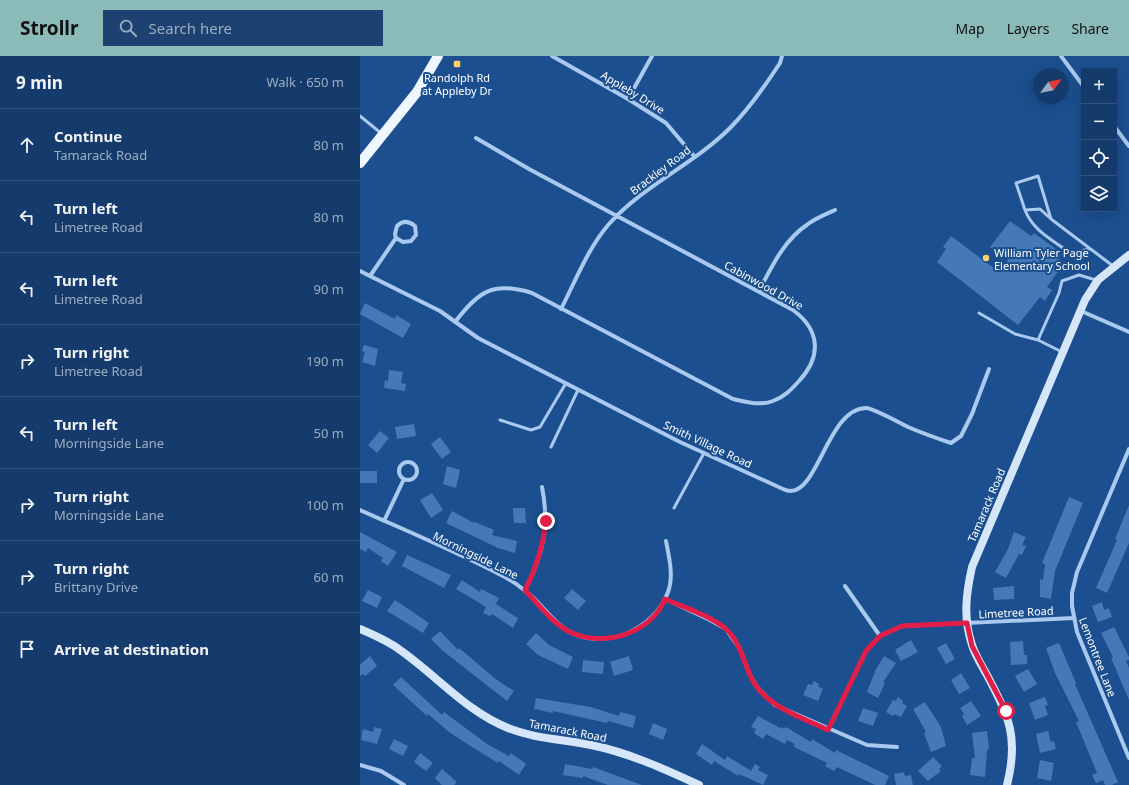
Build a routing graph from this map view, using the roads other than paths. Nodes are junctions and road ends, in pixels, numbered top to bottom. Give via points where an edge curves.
1 (438, 56) edge
2 (552, 56) edge
3 (652, 56) edge
4 (782, 56) edge
5 (1061, 56) edge
6 (1081, 83) edge
7 (628, 99) junction
8 (360, 116) edge
9 (1117, 130) edge
10 (383, 135) junction
11 (476, 138) dead end
12 (1129, 146) edge
13 (694, 156) junction
14 (360, 163) edge
15 (835, 210) dead end
16 (1025, 210) junction
17 (617, 216) junction
18 (1051, 219) junction
19 (396, 238) junction
20 (1090, 249) junction
21 (1129, 255) edge
22 (1113, 266) junction
23 (360, 271) edge
24 (370, 276) junction
25 (1098, 280) junction
26 (759, 291) junction
27 (561, 308) junction
28 (1081, 311) junction
29 (979, 313) dead end
30 (455, 322) junction
31 (1129, 332) edge
32 (1038, 340) junction
33 (1063, 353) junction
34 (989, 369) dead end
35 (566, 383) junction
36 (578, 390) junction
37 (500, 420) dead end
38 (551, 447) dead end
39 (1129, 449) edge
40 (704, 453) junction
41 (404, 479) junction
42 (542, 487) dead end
43 (674, 508) dead end
44 (360, 510) edge
45 (384, 521) junction
46 (666, 541) dead end
47 (845, 586) dead end
48 (525, 590) junction
49 (665, 599) junction
50 (1074, 618) junction
51 (967, 623) junction
52 (360, 629) edge
53 (880, 636) junction
54 (828, 730) junction
55 (897, 747) dead end
56 (1129, 758) edge
57 (360, 765) edge
58 (404, 785) edge
59 (699, 785) edge
60 (1007, 785) edge

1 - 10 main road via 417,92
2 - 7 street, Appleby Drive
3 - 7 street
4 - 13 street, Brackley Road via 754,102 730,129
5 - 6 street
7 - 13 street, Appleby Drive via 666,123
8 - 10 lane
9 - 12 street
10 - 14 main road
11 - 17 street, Cabinwood Drive
13 - 17 street, Brackley Road via 644,192
15 - 26 street via 808,224 792,237 778,254
16 - 18 lane via 1040,209
16 - 18 lane via 1016,183 1038,176
16 - 20 lane via 1038,230 1070,253
17 - 26 street, Cabinwood Drive
17 - 27 street, Brackley Road via 590,251
18 - 20 lane
19 - 19 street via 403,242 411,241 416,235 414,226 408,222 400,223 395,230
19 - 24 street
20 - 22 lane
21 - 22 street, Tamarack Road
22 - 25 street, Tamarack Road
23 - 24 street, Smith Village Road
24 - 30 street, Smith Village Road via 440,311
25 - 28 street, Tamarack Road
25 - 32 lane via 1079,275 1062,280 1059,293
26 - 27 street, Cabinwood Drive via 805,319 815,338 815,351 805,375 788,393 772,402 757,404 733,400
27 - 30 street, Cabinwood Drive via 516,288 496,289 471,301
28 - 31 street
28 - 33 street, Tamarack Road
29 - 32 lane via 1014,334
30 - 35 street, Smith Village Road via 478,338
32 - 33 lane
33 - 51 street, Tamarack Road via 972,567 966,594
34 - 40 street, Smith Village Road via 961,436 951,443 914,430 867,408 854,411 844,419 832,436 800,488 792,491 782,489
35 - 36 street, Smith Village Road
35 - 37 lane via 540,427 531,430
36 - 38 lane
36 - 40 street, Smith Village Road
39 - 50 street, Lemontree Lane via 1077,572 1072,593
40 - 43 lane
41 - 41 street via 411,480 416,475 417,468 412,462 405,462 399,466 399,474
41 - 45 street
42 - 48 street via 546,504 544,543
44 - 45 street, Morningside Lane
45 - 48 street, Morningside Lane via 502,576
46 - 49 street, Morningside Lane via 671,566 669,590
47 - 53 street
48 - 49 street, Morningside Lane via 551,619 570,632 587,638 606,639 628,634 646,623 662,608
49 - 54 street via 726,629 740,649 750,675 764,696 774,705
50 - 51 street, Limetree Road
50 - 56 street, Lemontree Lane via 1084,652
51 - 53 street, Limetree Road via 902,626
51 - 60 street, Tamarack Road via 972,646 1006,711 1012,740
52 - 59 street, Tamarack Road via 400,650 476,710 507,728 537,737 619,752 652,763
53 - 54 street, Limetree Road via 866,651
54 - 55 street via 866,746
57 - 58 street via 381,772

